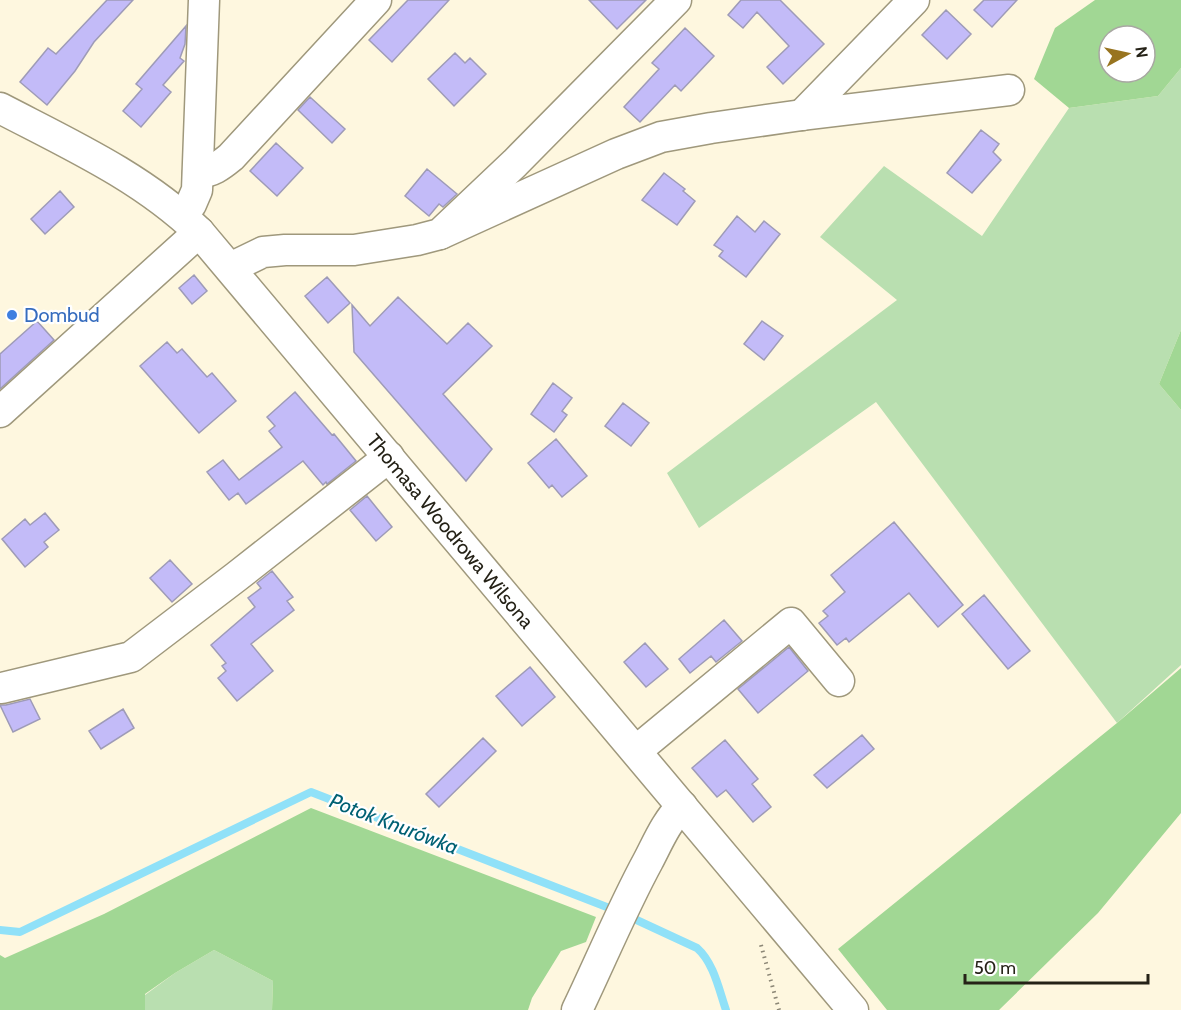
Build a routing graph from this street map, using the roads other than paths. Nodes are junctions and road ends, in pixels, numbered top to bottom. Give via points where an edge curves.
1 (204, 0) edge
2 (376, 0) edge
3 (676, 0) edge
4 (914, 0) edge
5 (1009, 90) dead end
6 (0, 108) edge
7 (802, 115) junction
8 (198, 173) junction
9 (191, 224) junction
10 (440, 234) junction
11 (230, 268) junction
12 (0, 412) edge
13 (389, 457) junction
14 (839, 681) dead end
15 (2, 688) dead end
16 (636, 752) junction
17 (682, 806) junction
18 (577, 1010) edge
19 (853, 1010) edge

1 - 8 street
2 - 8 street via 231,157 216,169
3 - 10 street
4 - 7 street
5 - 7 street
6 - 9 street, Thomasa Woodrowa Wilsona via 118,170
7 - 10 street via 661,137
8 - 9 street
9 - 11 street, Thomasa Woodrowa Wilsona
9 - 12 street
10 - 11 street via 354,250 263,252
11 - 13 street, Thomasa Woodrowa Wilsona
13 - 15 street via 131,657
13 - 16 street, Thomasa Woodrowa Wilsona
14 - 16 street via 791,623
16 - 17 street, Thomasa Woodrowa Wilsona
17 - 18 street via 671,817 613,929
17 - 19 street, Thomasa Woodrowa Wilsona

